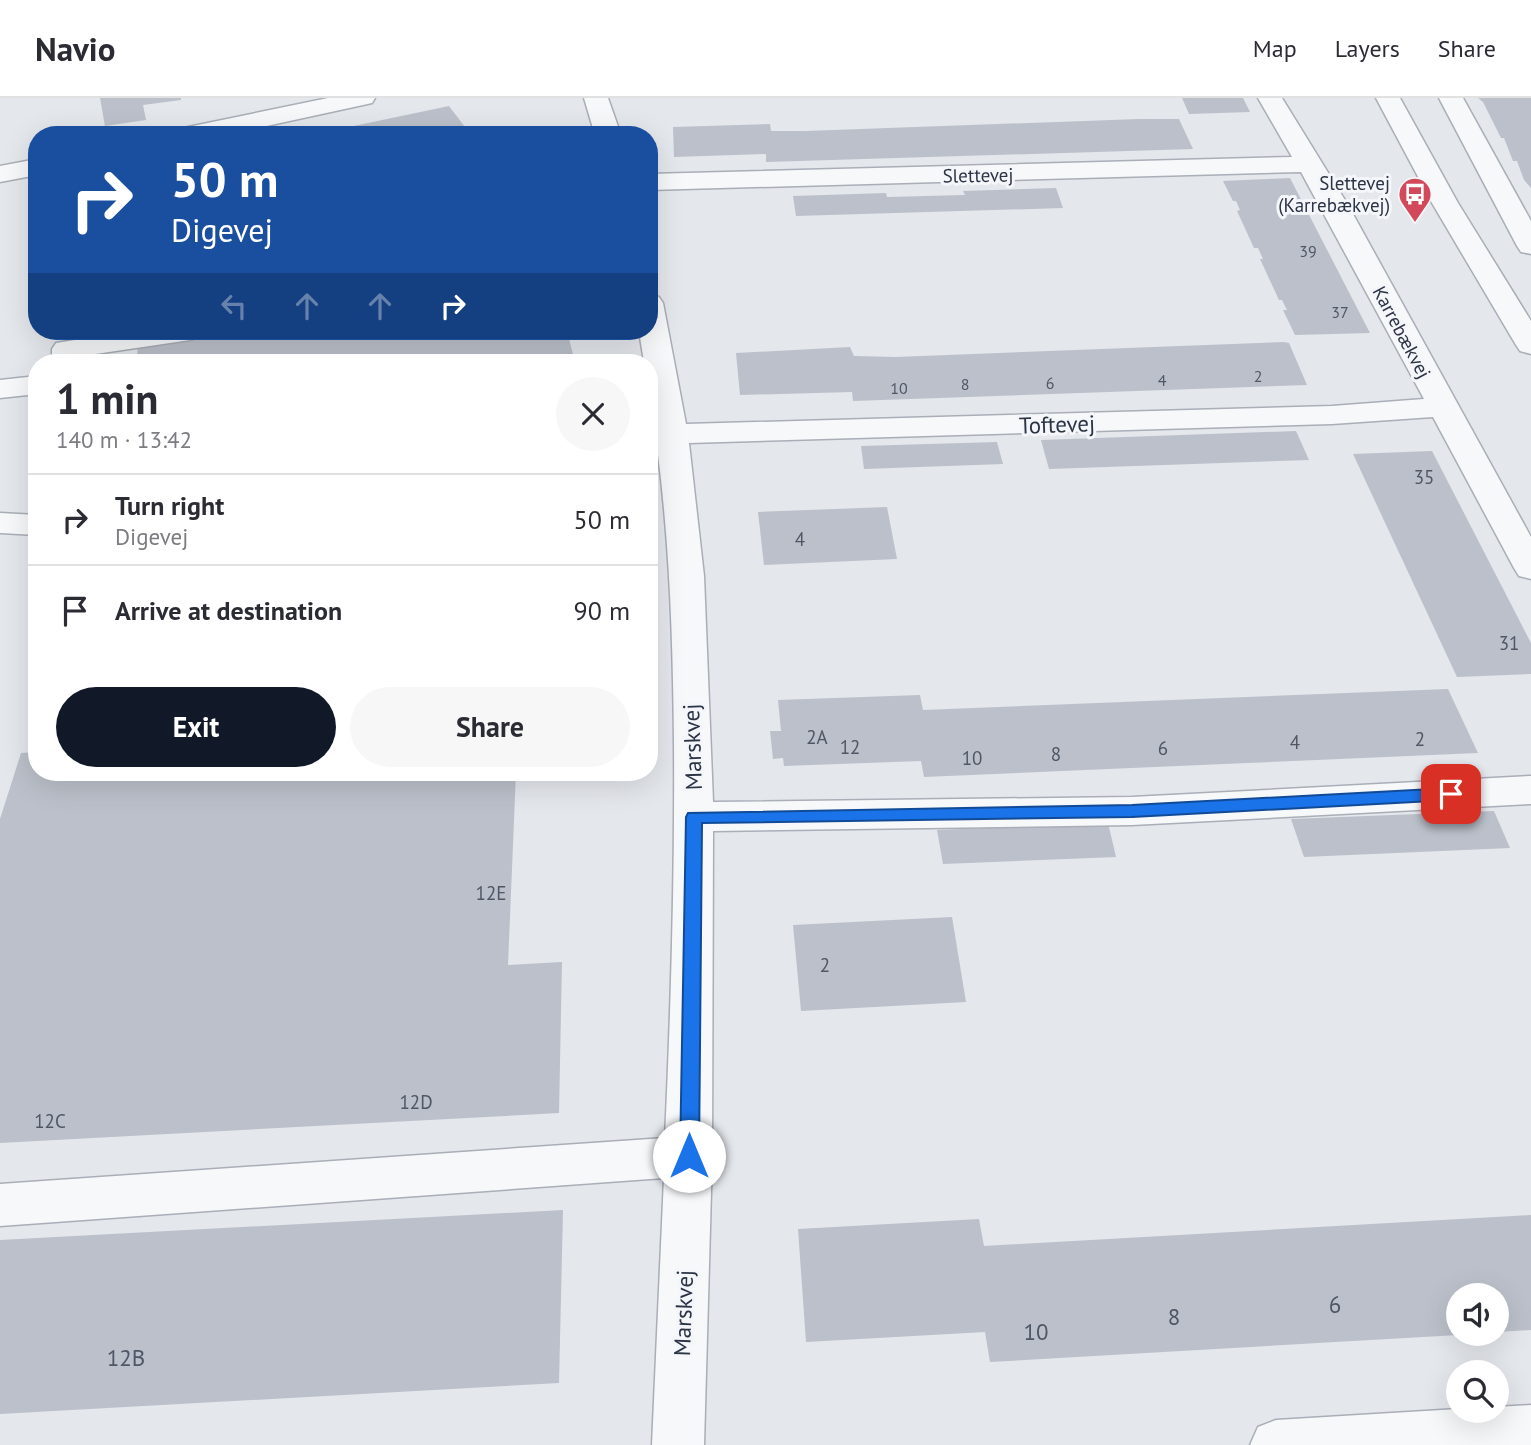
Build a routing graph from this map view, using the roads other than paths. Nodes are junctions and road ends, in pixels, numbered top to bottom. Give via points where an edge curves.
1 (228, 98) edge
2 (363, 98) edge
3 (596, 98) edge
4 (1270, 98) edge
5 (1388, 98) edge
6 (1451, 98) edge
7 (313, 103) edge
8 (236, 125) junction
9 (231, 126) edge
10 (605, 126) edge
11 (1307, 163) junction
12 (28, 168) edge
13 (0, 174) edge
14 (658, 182) edge
15 (1528, 236) edge
16 (128, 340) edge
17 (1531, 345) edge
18 (67, 354) edge
19 (28, 386) edge
20 (0, 389) edge
21 (1442, 407) junction
22 (658, 412) edge
23 (660, 436) edge
24 (0, 523) edge
25 (28, 524) edge
26 (1531, 568) edge
27 (1531, 790) edge
28 (694, 817) junction
29 (689, 1156) junction
30 (0, 1205) edge
31 (1531, 1430) edge
32 (678, 1445) edge
33 (1276, 1445) edge

1 - 8 street
2 - 7 street
3 - 10 street
4 - 11 street, Karrebækvej
5 - 17 street
6 - 15 street
7 - 8 street
8 - 9 street
11 - 14 street, Slettevej
11 - 21 street, Karrebækvej
12 - 13 street
16 - 18 street via 67,349
19 - 20 street
21 - 23 street, Toftevej via 1319,416
21 - 26 street, Karrebækvej
22 - 23 street, Marskvej
23 - 28 street, Marskvej via 687,574
24 - 25 street
27 - 28 street via 1132,811
28 - 29 street, Marskvej
29 - 30 street
29 - 32 street, Marskvej
31 - 33 street

